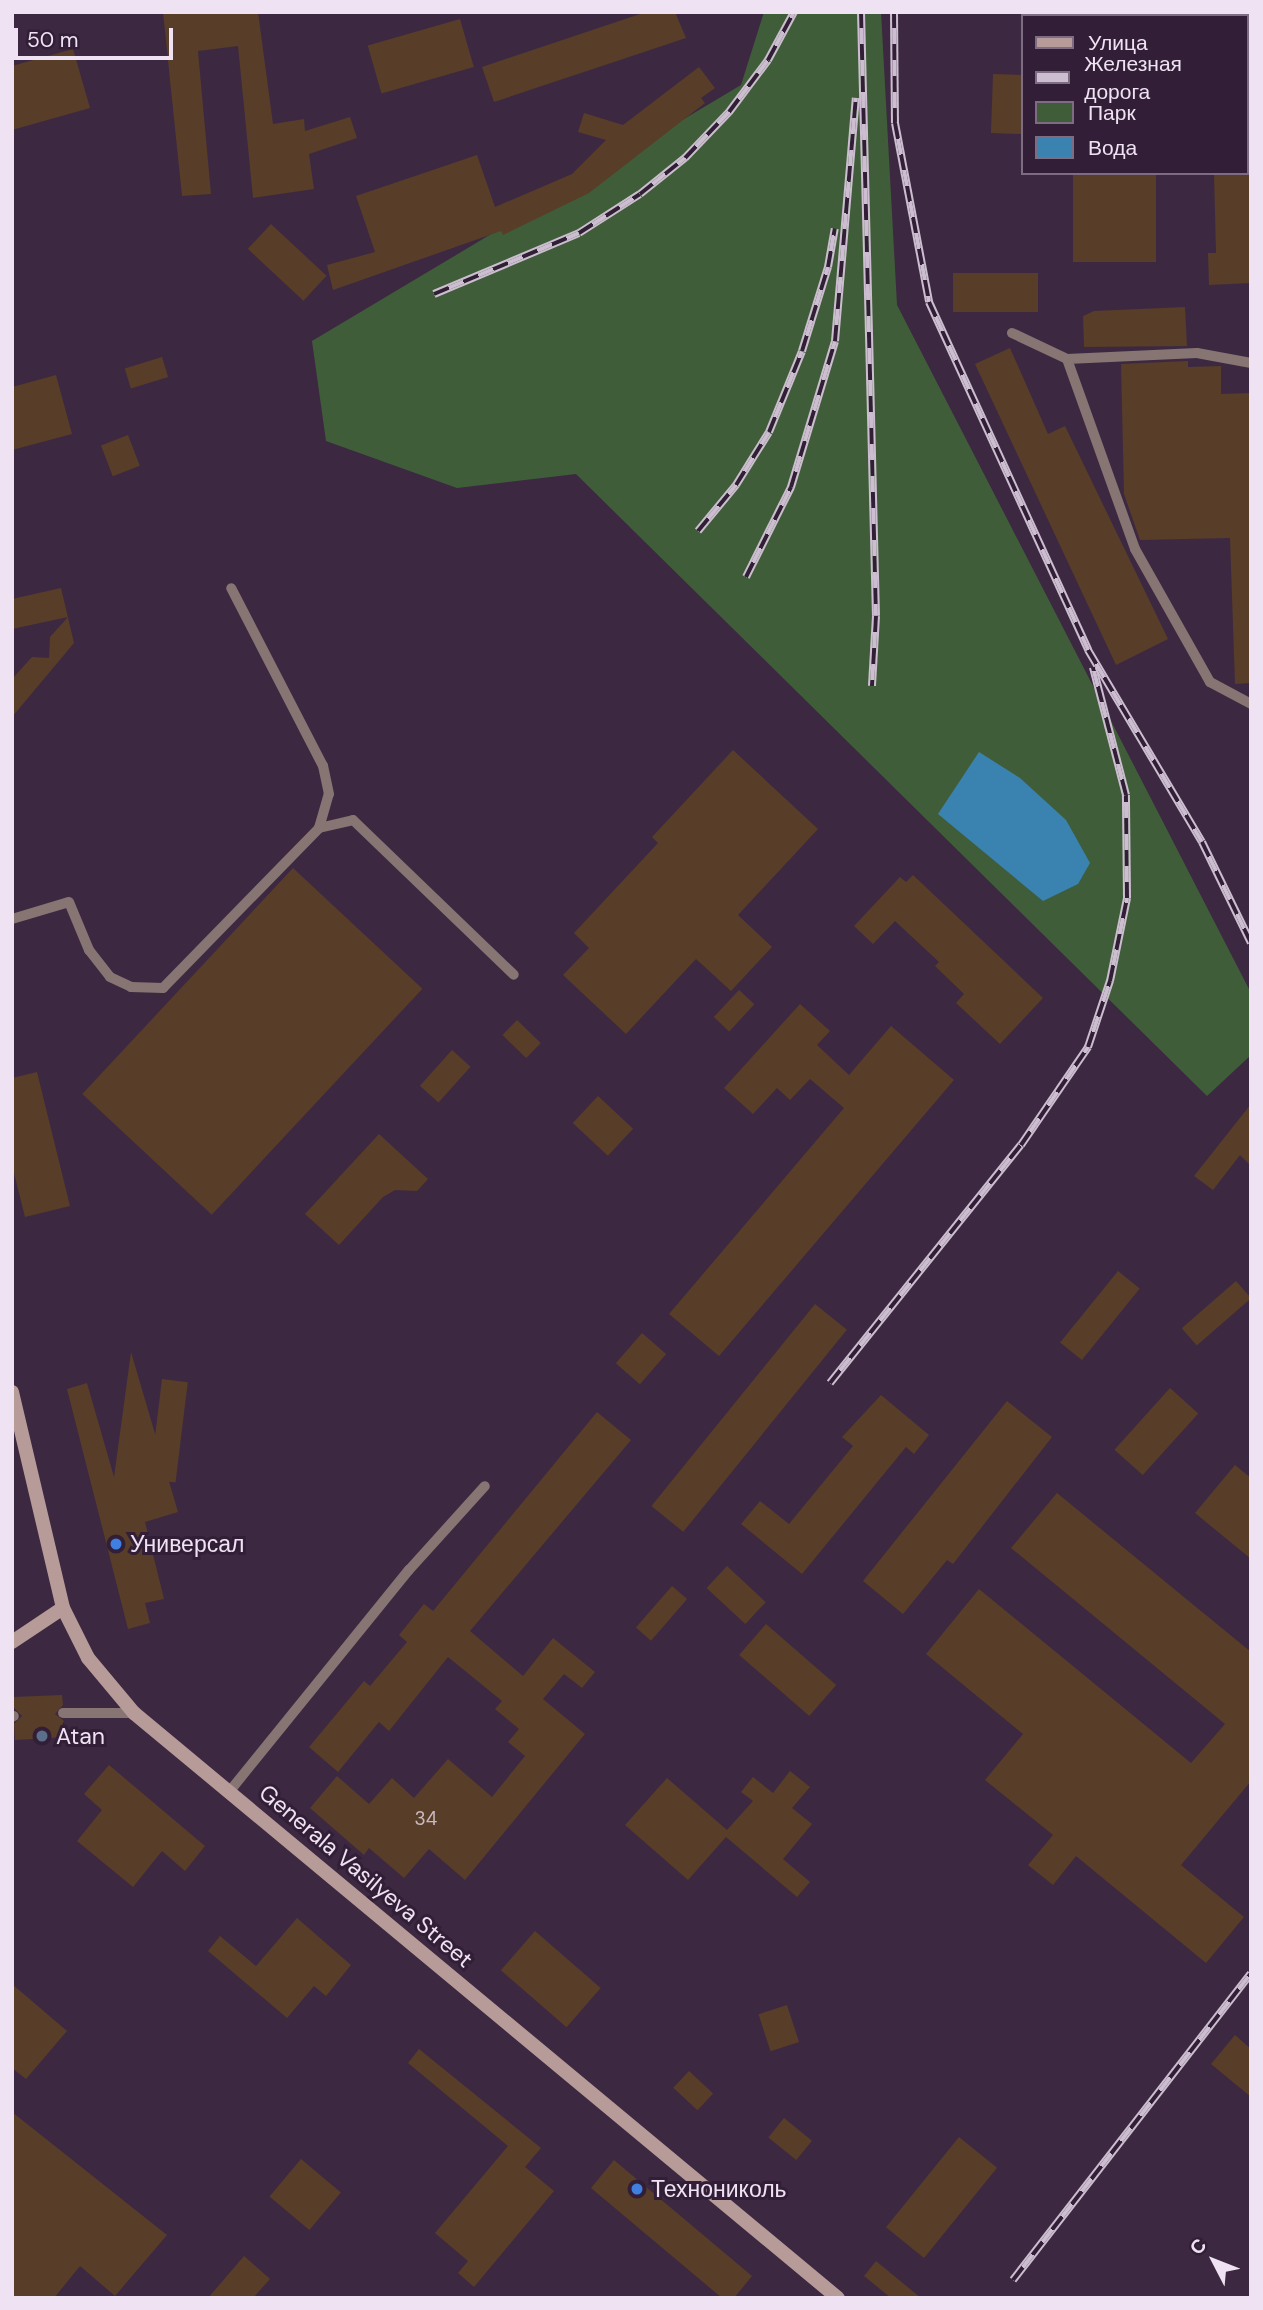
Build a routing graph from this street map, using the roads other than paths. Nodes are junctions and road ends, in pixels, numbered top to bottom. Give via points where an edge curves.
1 (1012, 333) dead end
2 (1067, 359) junction
3 (1251, 363) edge
4 (232, 588) dead end
5 (1251, 704) edge
6 (318, 828) junction
7 (12, 919) edge
8 (514, 975) dead end
9 (12, 1392) edge
10 (485, 1486) dead end
11 (63, 1608) junction
12 (12, 1642) edge
13 (64, 1713) dead end
14 (134, 1713) junction
15 (229, 1792) junction
16 (838, 2298) edge

1 - 2 lane
2 - 3 lane via 1197,353
2 - 5 lane via 1135,549 1210,682
4 - 6 lane via 323,766 329,794
6 - 7 lane via 163,988 131,987 110,977 89,950 69,902
6 - 8 lane via 353,820
9 - 11 main road, Generala Vasilyeva Street
10 - 15 lane via 408,1570
11 - 12 main road
11 - 14 main road, Generala Vasilyeva Street via 88,1658
13 - 14 lane
14 - 15 main road, Generala Vasilyeva Street
15 - 16 main road, Generala Vasilyeva Street

